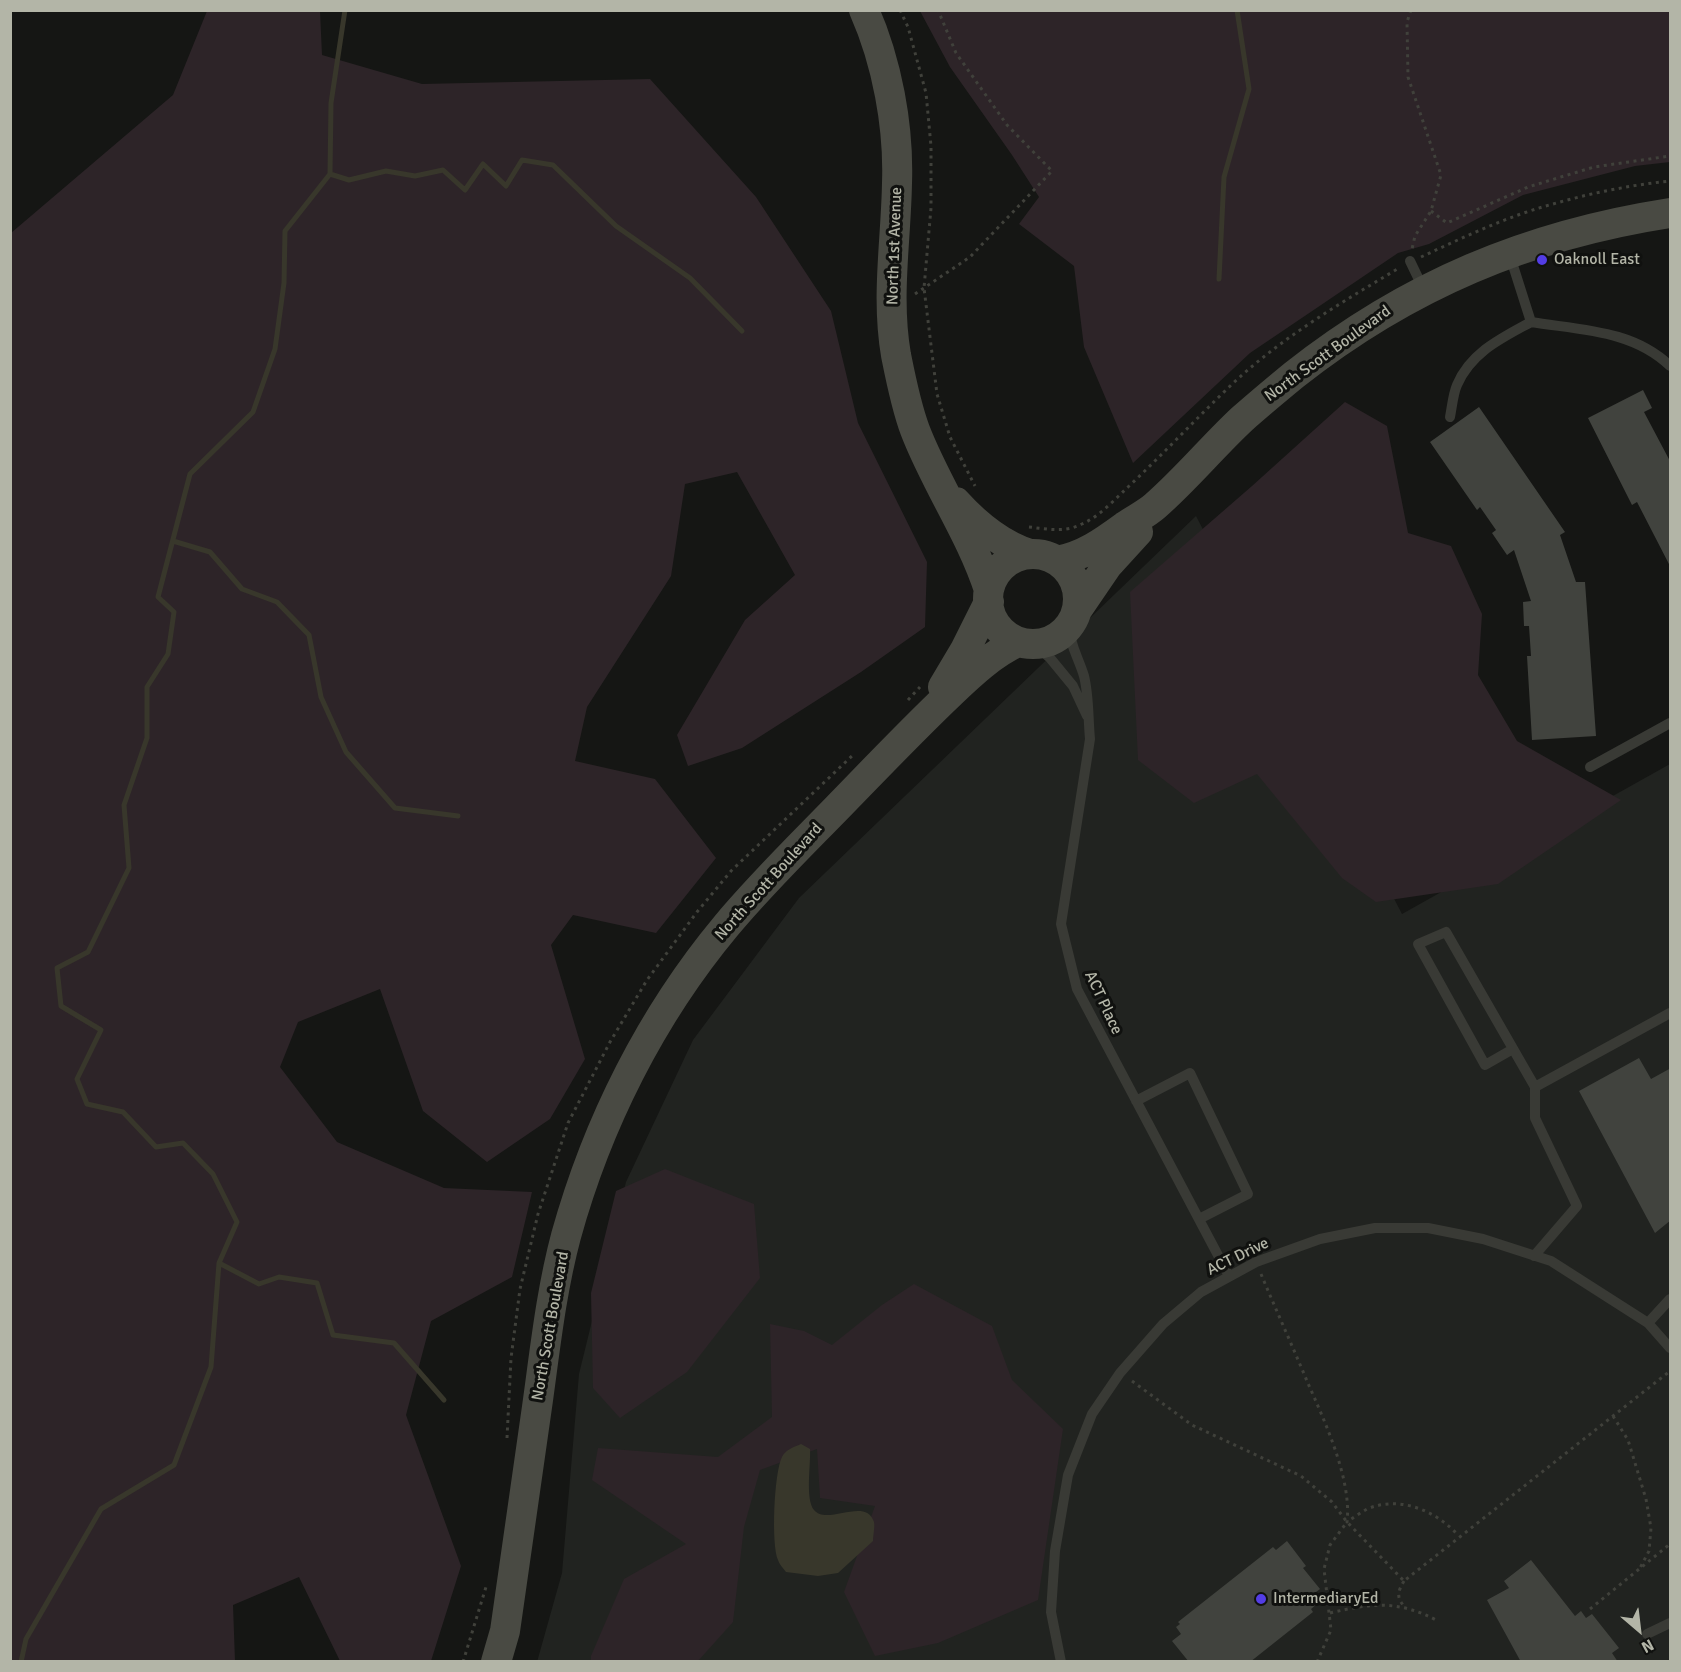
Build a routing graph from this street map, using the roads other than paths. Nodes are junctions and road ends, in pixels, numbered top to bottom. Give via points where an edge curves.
1 (864, 10) edge
2 (1671, 213) edge
3 (1509, 253) junction
4 (1410, 261) road end
5 (1424, 290) junction
6 (1531, 322) junction
7 (1671, 366) edge
8 (1450, 417) dead end
9 (937, 479) junction
10 (1154, 507) junction
11 (1043, 558) junction
12 (989, 596) junction
13 (1073, 618) junction
14 (1026, 643) junction
15 (929, 714) junction
16 (1087, 716) junction
17 (1671, 723) edge
18 (1590, 767) dead end
19 (1671, 1013) edge
20 (1513, 1049) junction
21 (1535, 1087) junction
22 (1136, 1101) junction
23 (1199, 1219) junction
24 (1534, 1256) junction
25 (1229, 1275) junction
26 (1671, 1299) edge
27 (1648, 1323) junction
28 (1671, 1348) edge
29 (1671, 1623) edge
30 (1647, 1634) dead end
31 (496, 1662) edge
32 (1061, 1662) edge

1 - 9 main road, North 1st Avenue via 890,95 896,141 898,181 891,275 896,353 914,428
2 - 3 main road, North Scott Boulevard via 1567,234
3 - 5 main road, North Scott Boulevard
3 - 6 lane
4 - 5 lane
5 - 10 main road, North Scott Boulevard via 1349,335 1295,375 1243,418
6 - 7 lane via 1621,336 1657,353
6 - 8 lane via 1482,350 1466,368 1456,387
9 - 11 main road, North 1st Avenue via 992,534 1015,549
9 - 12 main road, North 1st Avenue via 979,562
10 - 11 main road, North Scott Boulevard via 1090,550 1072,558
10 - 13 main road, North Scott Boulevard via 1107,566
11 - 12 main road via 1016,558 1003,566 993,578
11 - 13 main road via 1067,570 1075,582 1078,596
12 - 14 main road via 994,623 1005,634
12 - 15 main road, North Scott Boulevard via 965,650
13 - 14 main road via 1062,633 1049,641
13 - 16 lane, ACT Place via 1069,633 1084,677
14 - 15 main road, North Scott Boulevard via 996,655 974,671
14 - 16 lane, ACT Place via 1050,658 1072,686
15 - 31 main road, North Scott Boulevard via 760,886 725,927 655,1026 600,1135 566,1237 551,1303 505,1631
16 - 22 lane, ACT Place via 1090,739 1060,924 1077,989
17 - 18 lane
19 - 21 lane
20 - 20 lane via 1446,932 1418,944 1485,1065
20 - 21 lane
21 - 24 lane via 1535,1118 1577,1206
22 - 23 lane, ACT Place
22 - 23 lane via 1190,1072 1248,1194
23 - 25 lane, ACT Place
24 - 25 lane, ACT Drive via 1483,1239 1428,1228 1374,1228 1320,1239
24 - 27 lane, ACT Drive via 1551,1262
25 - 32 lane, ACT Drive via 1201,1292 1163,1324 1120,1373 1092,1414 1068,1475 1055,1551 1051,1612
26 - 27 lane
27 - 28 lane, ACT Drive
29 - 30 lane

